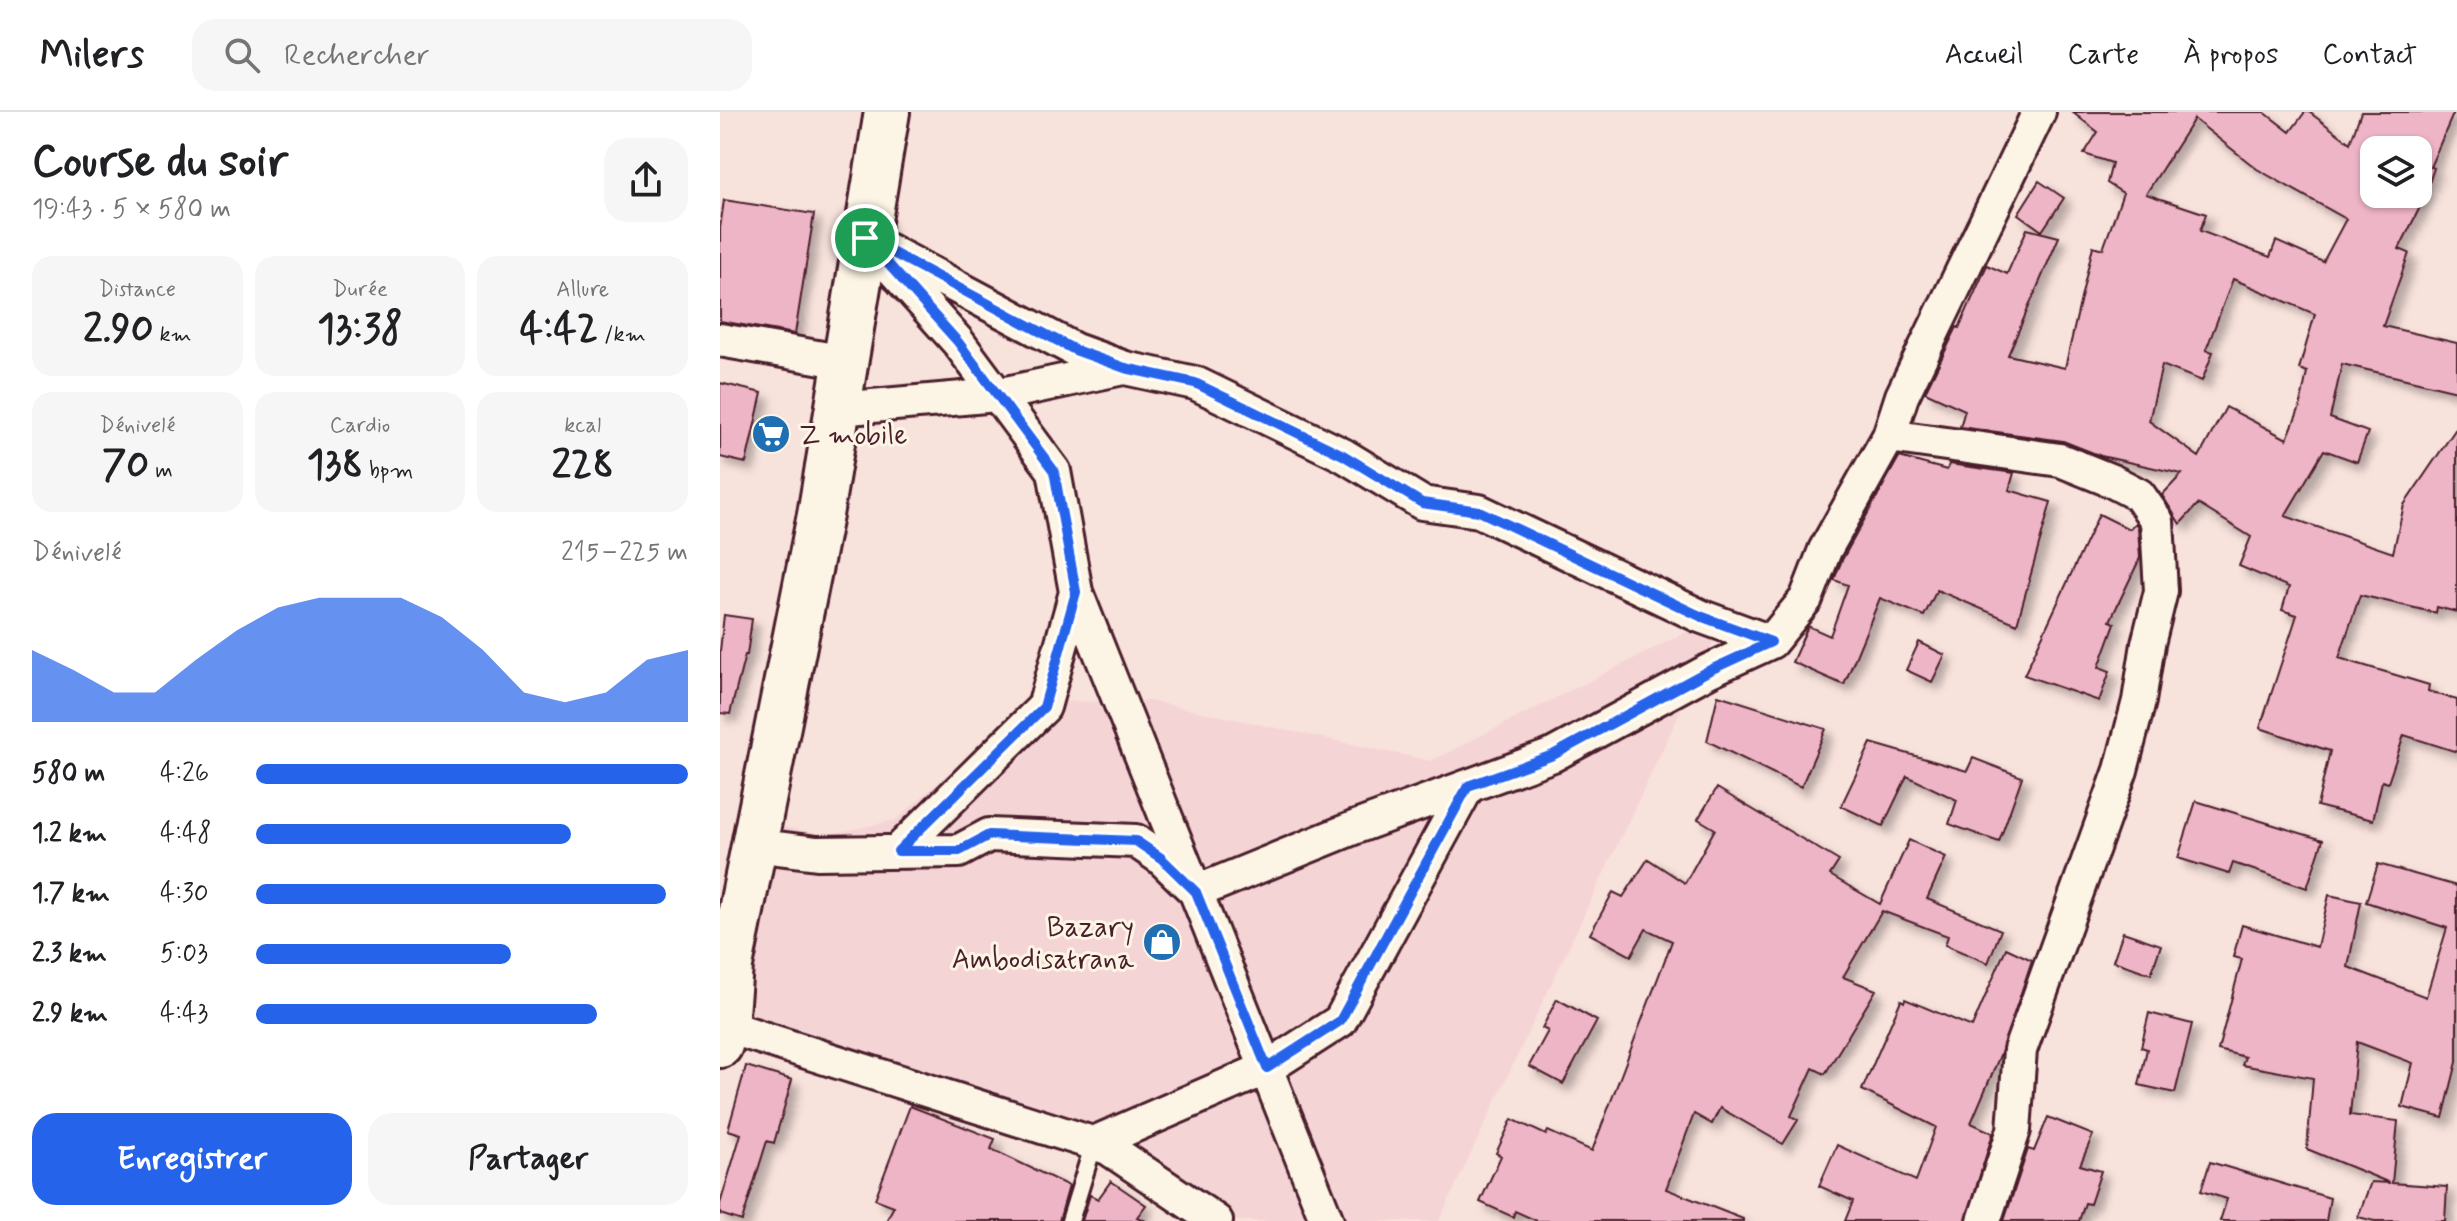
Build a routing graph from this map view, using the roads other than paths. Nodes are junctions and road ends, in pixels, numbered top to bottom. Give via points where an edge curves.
1 (887, 112) edge
2 (2039, 112) edge
3 (865, 238) junction
4 (720, 340) edge
5 (845, 362) junction
6 (1125, 368) junction
7 (997, 395) junction
8 (838, 409) junction
9 (1889, 436) junction
10 (1076, 592) junction
11 (1771, 642) junction
12 (1468, 786) junction
13 (754, 845) junction
14 (898, 851) junction
15 (1196, 892) junction
16 (725, 968) edge
17 (723, 1036) edge
18 (1267, 1068) junction
19 (1094, 1143) junction
20 (1070, 1221) edge
21 (1216, 1221) edge
22 (1327, 1221) edge
23 (1984, 1221) edge

1 - 3 main road
2 - 9 street via 1902,396
3 - 5 main road
3 - 6 street via 1075,350
3 - 7 street via 958,342
4 - 5 street
5 - 8 main road
6 - 7 street
6 - 11 street via 1195,383 1343,455 1422,503 1479,511 1700,616
7 - 8 street
7 - 10 street via 1054,471
8 - 13 main road
9 - 11 street via 1825,550 1806,599
9 - 23 street via 2060,460 2139,495 2157,521 2161,591 2139,701 2121,770 2020,1050 2014,1130
10 - 14 street via 1044,707
10 - 15 street
11 - 12 street via 1553,755
12 - 15 street
12 - 18 street via 1340,1021
13 - 14 street via 817,853
13 - 16 main road
14 - 15 street via 959,851 989,835 1136,841
15 - 18 street
16 - 17 main road
17 - 19 street
18 - 19 street
18 - 22 street
19 - 20 lane
19 - 21 street

